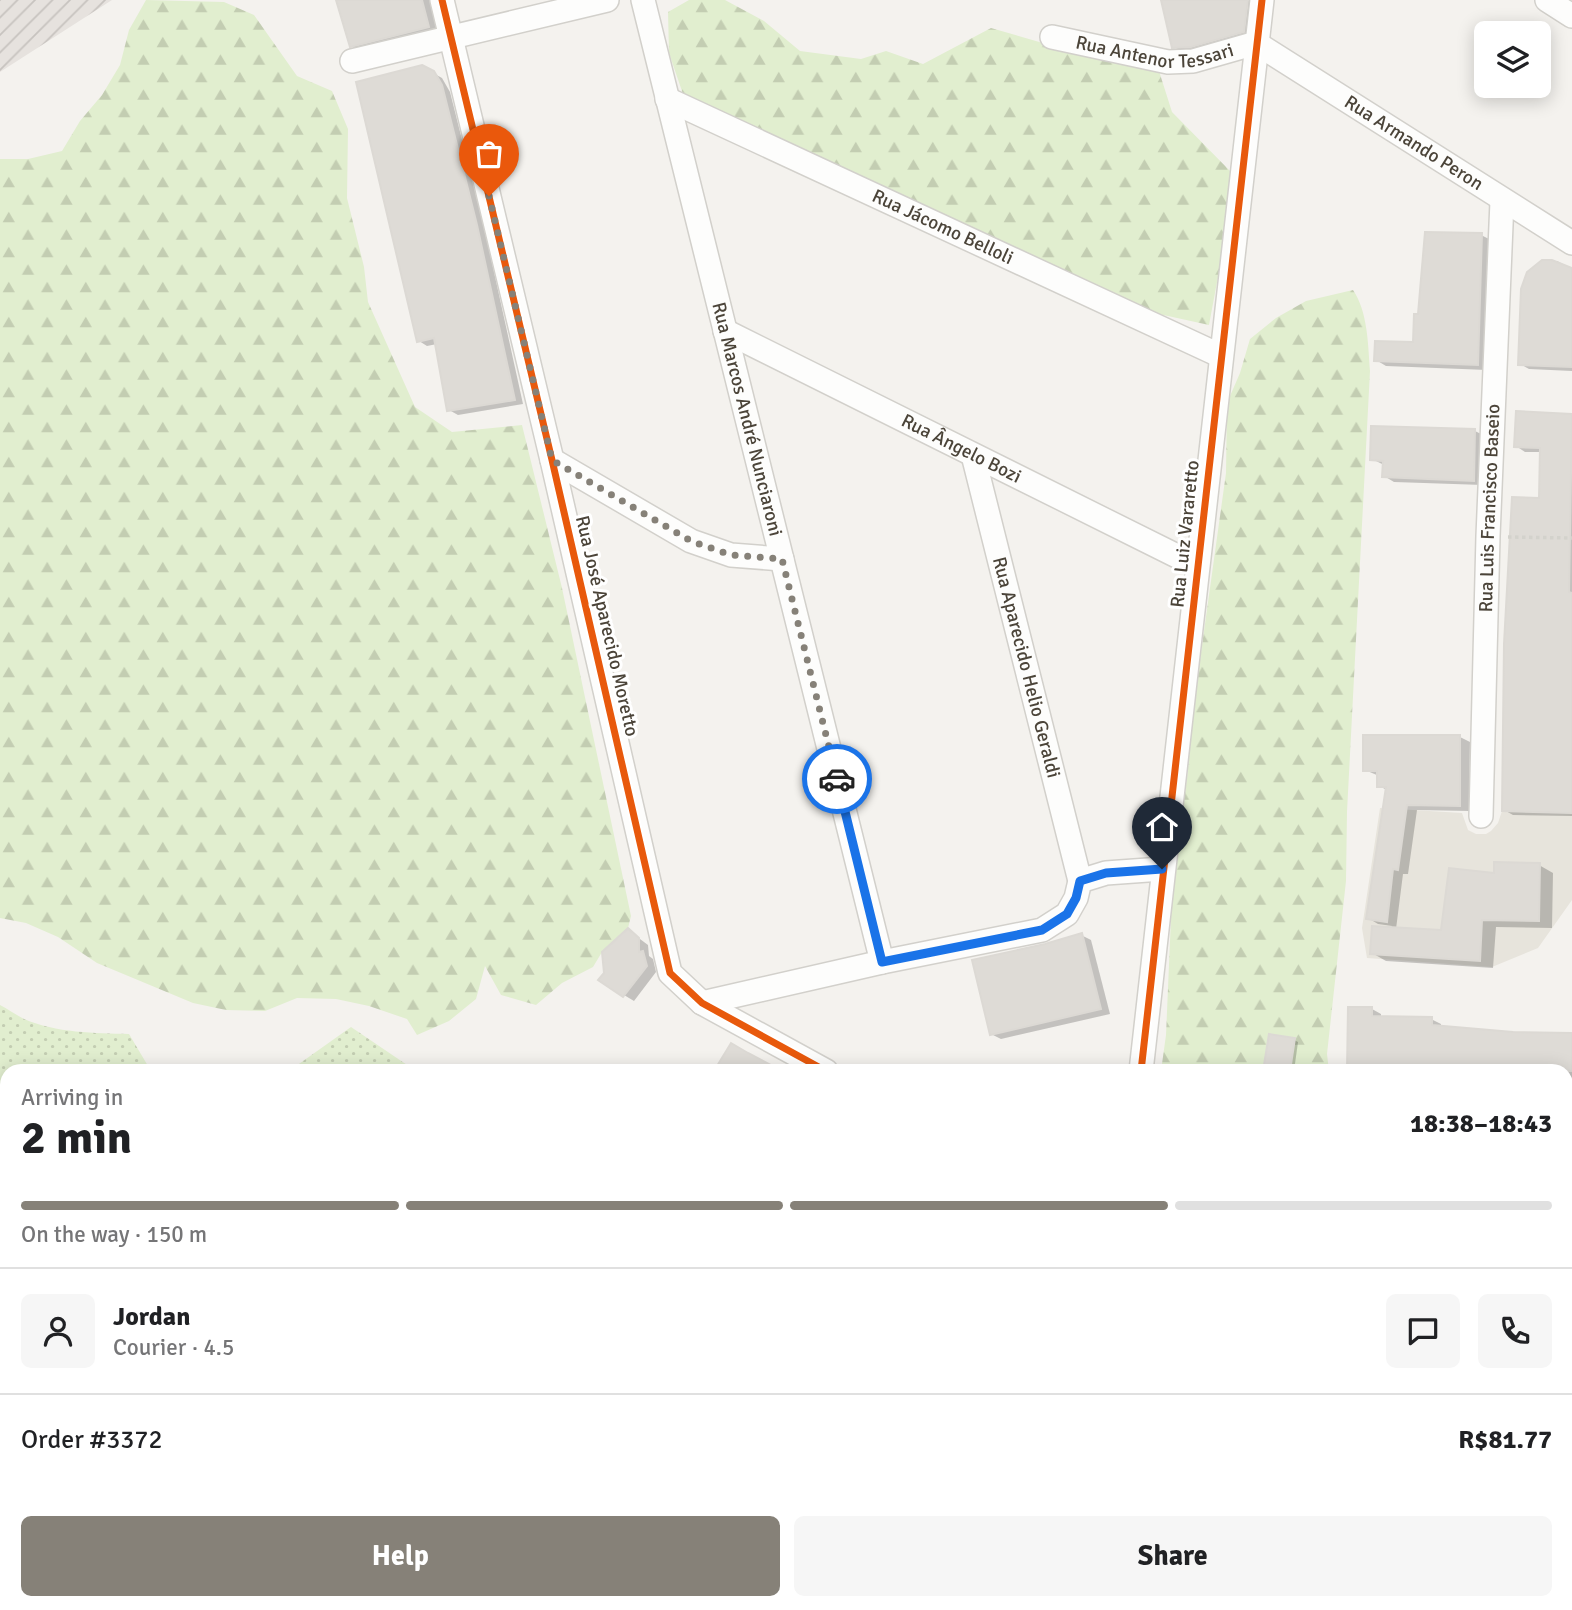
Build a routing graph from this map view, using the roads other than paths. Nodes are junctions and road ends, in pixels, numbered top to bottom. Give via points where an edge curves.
1 (442, 0) edge
2 (607, 0) edge
3 (643, 0) edge
4 (1262, 0) edge
5 (1052, 37) dead end
6 (451, 38) junction
7 (1256, 43) junction
8 (352, 61) dead end
9 (667, 99) junction
10 (1502, 201) junction
11 (1572, 243) edge
12 (726, 331) junction
13 (1221, 356) junction
14 (973, 454) junction
15 (552, 460) junction
16 (782, 559) junction
17 (1197, 566) junction
18 (1481, 816) dead end
19 (1162, 869) junction
20 (1080, 881) junction
21 (882, 962) junction
22 (702, 1003) junction
23 (813, 1064) edge
24 (1142, 1064) edge

1 - 6 street, Rua José Aparecido Moretto
2 - 6 street
3 - 9 street, Rua Marcos André Nunciaroni
4 - 7 street, Rua Luiz Vararetto
5 - 7 street, Rua Antenor Tessari via 1168,62 1193,61
6 - 8 street
6 - 15 street, Rua José Aparecido Moretto
7 - 10 street, Rua Armando Peron
7 - 13 street, Rua Luiz Vararetto
9 - 12 street, Rua Marcos André Nunciaroni
9 - 13 street, Rua Jácomo Belloli
10 - 11 street, Rua Armando Peron
10 - 18 street, Rua Luis Francisco Baseio
12 - 14 street, Rua Ângelo Bozi
12 - 16 street, Rua Marcos André Nunciaroni
13 - 17 street, Rua Luiz Vararetto
14 - 17 street, Rua Ângelo Bozi
14 - 20 street, Rua Aparecido Helio Geraldi
15 - 16 street via 691,541 731,555
15 - 22 street, Rua José Aparecido Moretto via 670,973
16 - 21 street, Rua Marcos André Nunciaroni
17 - 19 street, Rua Luiz Vararetto
19 - 20 street via 1106,873
19 - 24 street, Rua Luiz Vararetto
20 - 21 street via 1067,914 1042,930
21 - 22 street
22 - 23 street, Rua José Aparecido Moretto

